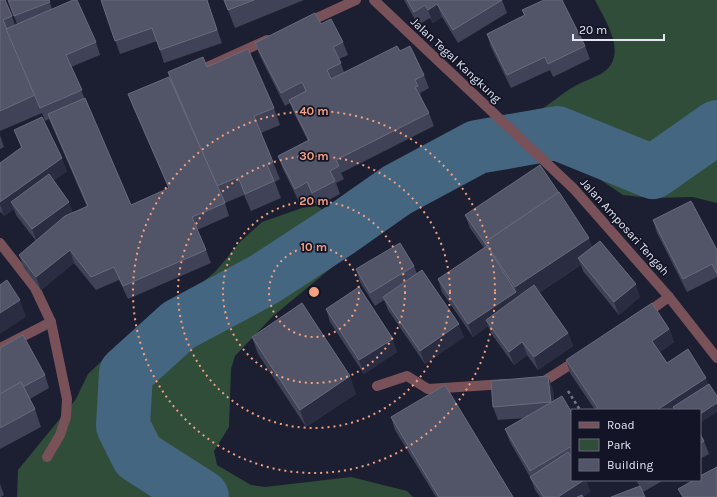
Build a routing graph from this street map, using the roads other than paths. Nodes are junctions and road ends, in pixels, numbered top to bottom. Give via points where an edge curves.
1 (356, 0) edge
2 (374, 0) edge
3 (294, 28) edge
4 (273, 38) edge
5 (196, 72) edge
6 (504, 123) joint
7 (0, 243) edge
8 (669, 297) junction
9 (638, 318) edge
10 (51, 322) junction
11 (0, 348) edge
12 (588, 353) edge
13 (717, 358) edge
14 (516, 384) edge
15 (377, 386) dead end
16 (529, 386) edge
17 (47, 457) dead end

1 - 3 street
2 - 6 street, Jalan Tegal Kangkung
4 - 5 street
6 - 8 street, Jalan Amposari Tengah via 574,189
7 - 10 street via 35,288
8 - 9 street
8 - 13 street, Jalan Amposari Tengah
10 - 11 street
10 - 17 street via 67,399 66,418 60,435
12 - 16 street via 536,386
14 - 15 street via 428,389 407,376

